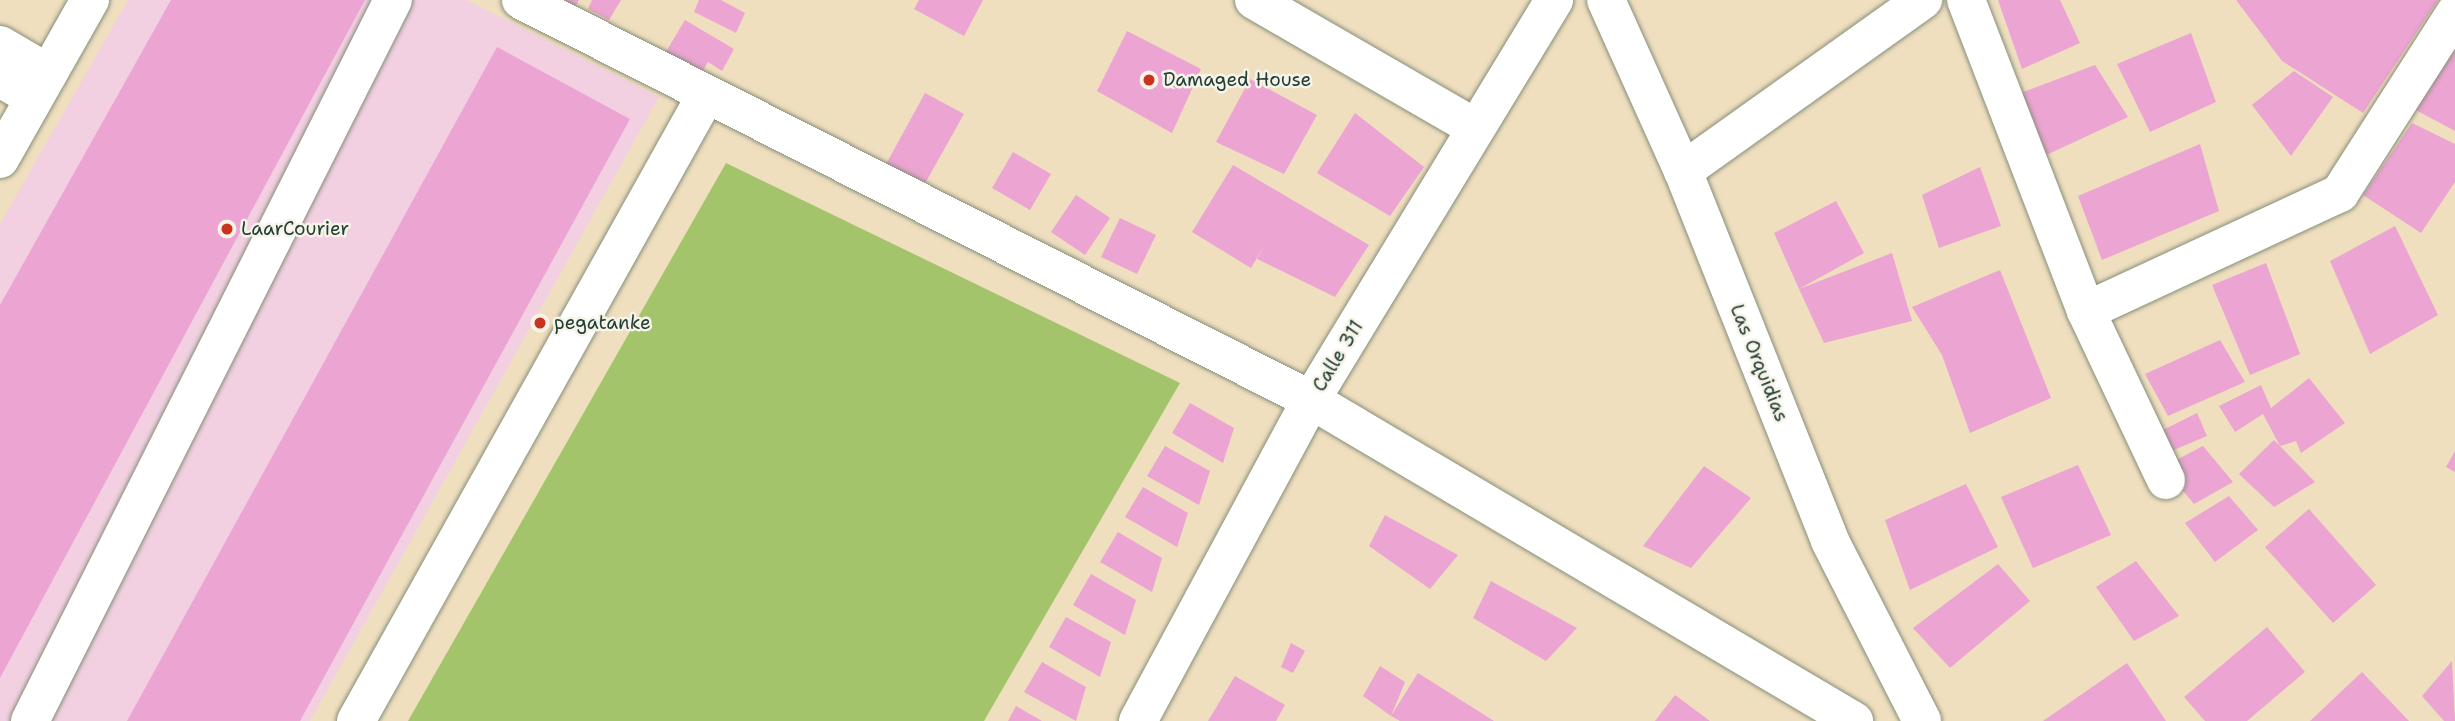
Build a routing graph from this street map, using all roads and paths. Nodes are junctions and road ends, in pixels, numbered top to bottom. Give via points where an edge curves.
1 (89, 0) edge
2 (393, 0) edge
3 (521, 0) edge
4 (1254, 0) edge
5 (1554, 0) edge
6 (1606, 0) edge
7 (1923, 0) edge
8 (1966, 0) edge
9 (2455, 13) edge
10 (0, 45) edge
11 (0, 78) edge
12 (41, 86) junction
13 (706, 96) junction
14 (1476, 128) junction
15 (0, 159) edge
16 (1683, 171) junction
17 (2085, 311) junction
18 (1311, 400) junction
19 (2166, 480) dead end
20 (30, 721) edge
21 (356, 721) edge
22 (1138, 721) edge
23 (1854, 721) edge
24 (1922, 721) edge

1 - 12 street
2 - 20 street
3 - 13 street
4 - 14 street
5 - 14 street, Calle 311
6 - 16 street, Las Orquidias
7 - 16 street
8 - 17 street
9 - 17 street via 2340,193
10 - 12 street
11 - 12 street
12 - 15 street
13 - 18 street
13 - 21 street
14 - 18 street, Calle 311
16 - 24 street, Las Orquidias via 1830,541
17 - 19 street
18 - 22 street, Calle 311
18 - 23 street

